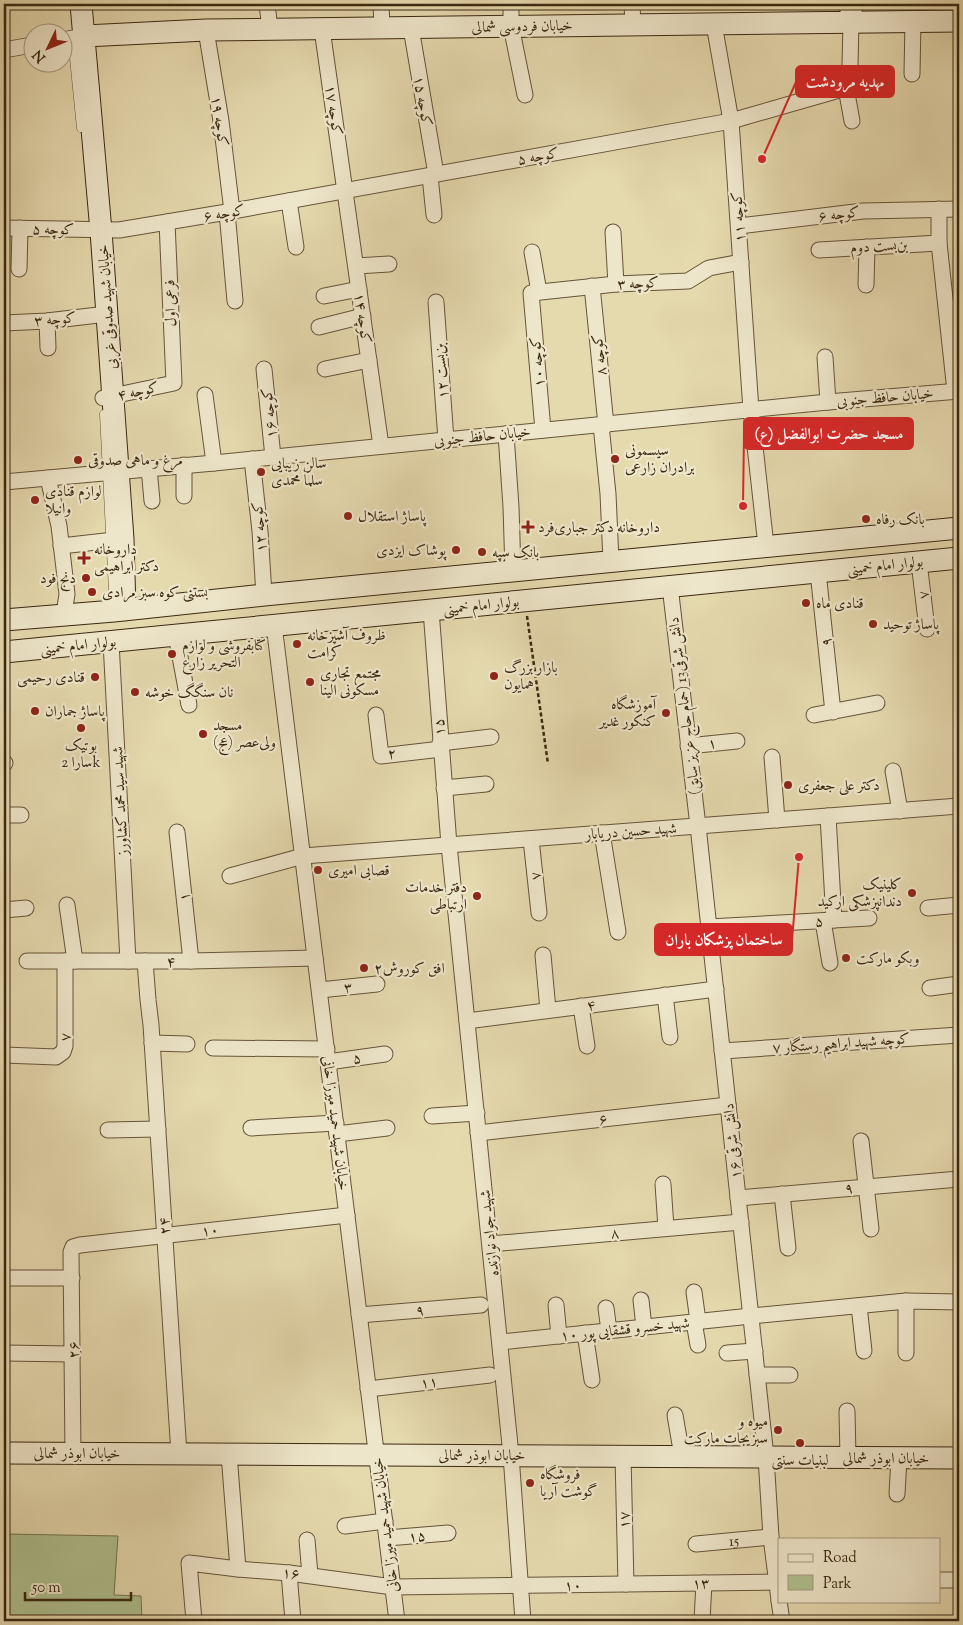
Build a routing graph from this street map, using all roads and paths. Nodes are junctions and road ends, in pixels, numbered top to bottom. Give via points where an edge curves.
1 (81, 4) edge
2 (267, 4) edge
3 (381, 4) edge
4 (511, 4) edge
5 (632, 4) edge
6 (851, 13) edge
7 (914, 21) junction
8 (959, 21) edge
9 (714, 24) junction
10 (633, 25) junction
11 (511, 26) junction
12 (382, 28) junction
13 (411, 28) junction
14 (270, 29) junction
15 (322, 29) junction
16 (206, 30) junction
17 (73, 38) edge
18 (22, 47) edge
19 (4, 50) edge
20 (912, 74) dead end
21 (846, 88) junction
22 (525, 95) dead end
23 (731, 121) junction
24 (852, 121) dead end
25 (83, 140) dead end
26 (433, 175) junction
27 (346, 191) junction
28 (290, 201) junction
29 (940, 209) junction
30 (959, 209) edge
31 (230, 212) junction
32 (434, 215) dead end
33 (167, 222) junction
34 (738, 226) junction
35 (4, 228) edge
36 (20, 228) junction
37 (94, 229) junction
38 (614, 232) dead end
39 (939, 243) junction
40 (296, 247) dead end
41 (867, 247) junction
42 (819, 250) dead end
43 (532, 252) dead end
44 (741, 262) junction
45 (389, 264) dead end
46 (356, 266) junction
47 (19, 269) dead end
48 (616, 284) junction
49 (866, 285) dead end
50 (592, 286) junction
51 (359, 289) junction
52 (535, 293) junction
53 (324, 296) dead end
54 (234, 301) dead end
55 (436, 302) dead end
56 (953, 309) edge
57 (100, 314) junction
58 (363, 316) junction
59 (47, 321) junction
60 (4, 322) edge
61 (319, 326) dead end
62 (48, 348) dead end
63 (825, 357) dead end
64 (369, 360) junction
65 (264, 369) dead end
66 (326, 369) dead end
67 (174, 383) joint
68 (957, 391) edge
69 (106, 395) junction
70 (205, 395) dead end
71 (828, 402) junction
72 (751, 410) junction
73 (604, 425) junction
74 (544, 430) junction
75 (506, 434) junction
76 (446, 440) junction
77 (381, 446) junction
78 (273, 457) junction
79 (252, 459) junction
80 (214, 463) junction
81 (184, 465) junction
82 (149, 468) junction
83 (112, 472) junction
84 (48, 478) junction
85 (4, 482) edge
86 (184, 496) dead end
87 (152, 502) dead end
88 (959, 528) edge
89 (117, 540) junction
90 (61, 546) junction
91 (766, 546) junction
92 (959, 558) edge
93 (611, 561) junction
94 (919, 562) junction
95 (513, 571) junction
96 (818, 572) junction
97 (670, 586) junction
98 (264, 595) junction
99 (525, 600) junction
100 (431, 610) junction
101 (120, 611) junction
102 (64, 614) junction
103 (4, 620) edge
104 (274, 625) junction
105 (927, 629) dead end
106 (176, 635) junction
107 (111, 642) junction
108 (4, 652) edge
109 (877, 703) dead end
110 (189, 705) dead end
111 (833, 712) junction
112 (376, 715) dead end
113 (814, 715) dead end
114 (490, 737) dead end
115 (737, 741) dead end
116 (441, 746) junction
117 (688, 746) junction
118 (772, 757) dead end
119 (548, 764) dead end
120 (893, 771) dead end
121 (486, 784) dead end
122 (444, 788) junction
123 (959, 806) edge
124 (900, 811) junction
125 (21, 814) dead end
126 (4, 815) edge
127 (828, 816) junction
128 (777, 820) junction
129 (698, 826) junction
130 (177, 832) dead end
131 (602, 833) junction
132 (531, 839) junction
133 (449, 845) junction
134 (303, 856) junction
135 (230, 876) dead end
136 (67, 905) dead end
137 (959, 905) edge
138 (26, 908) dead end
139 (928, 908) dead end
140 (4, 910) edge
141 (539, 913) dead end
142 (869, 918) dead end
143 (828, 921) junction
144 (709, 927) junction
145 (618, 932) dead end
146 (543, 955) dead end
147 (315, 958) junction
148 (27, 961) dead end
149 (70, 961) junction
150 (128, 961) junction
151 (145, 961) junction
152 (191, 961) junction
153 (830, 963) dead end
154 (377, 984) dead end
155 (959, 984) edge
156 (930, 988) dead end
157 (716, 989) junction
158 (320, 990) junction
159 (665, 995) junction
160 (581, 1006) junction
161 (548, 1010) junction
162 (467, 1021) junction
163 (959, 1035) edge
164 (670, 1037) dead end
165 (152, 1043) junction
166 (187, 1044) dead end
167 (587, 1046) dead end
168 (213, 1048) dead end
169 (722, 1051) junction
170 (385, 1054) dead end
171 (4, 1055) edge
172 (328, 1056) junction
173 (728, 1105) junction
174 (477, 1113) junction
175 (432, 1116) dead end
176 (251, 1128) dead end
177 (336, 1128) junction
178 (387, 1128) dead end
179 (158, 1129) junction
180 (108, 1130) dead end
181 (478, 1133) junction
182 (861, 1142) dead end
183 (959, 1179) edge
184 (663, 1184) dead end
185 (865, 1187) junction
186 (782, 1194) junction
187 (738, 1198) junction
188 (347, 1215) junction
189 (741, 1222) junction
190 (666, 1228) junction
191 (871, 1229) dead end
192 (165, 1235) junction
193 (490, 1244) junction
194 (73, 1247) joint
195 (788, 1248) dead end
196 (4, 1278) edge
197 (72, 1278) junction
198 (694, 1292) dead end
199 (641, 1300) dead end
200 (906, 1302) junction
201 (959, 1302) edge
202 (481, 1305) dead end
203 (556, 1305) dead end
204 (859, 1306) junction
205 (606, 1308) dead end
206 (360, 1315) junction
207 (751, 1316) junction
208 (696, 1322) junction
209 (644, 1327) junction
210 (609, 1331) junction
211 (585, 1333) junction
212 (560, 1336) junction
213 (500, 1342) junction
214 (698, 1345) dead end
215 (755, 1351) junction
216 (864, 1351) dead end
217 (4, 1353) edge
218 (727, 1353) dead end
219 (906, 1353) dead end
220 (72, 1354) junction
221 (790, 1374) dead end
222 (490, 1375) dead end
223 (757, 1376) junction
224 (592, 1380) dead end
225 (368, 1388) junction
226 (846, 1411) dead end
227 (675, 1415) dead end
228 (4, 1453) edge
229 (73, 1453) junction
230 (178, 1454) junction
231 (229, 1454) junction
232 (377, 1455) junction
233 (511, 1455) junction
234 (623, 1456) junction
235 (682, 1456) junction
236 (766, 1457) junction
237 (848, 1457) junction
238 (899, 1458) junction
239 (959, 1458) edge
240 (897, 1494) dead end
241 (385, 1520) junction
242 (345, 1526) dead end
243 (448, 1533) dead end
244 (771, 1537) junction
245 (387, 1538) junction
246 (307, 1540) dead end
247 (696, 1544) dead end
248 (238, 1569) junction
249 (289, 1573) junction
250 (310, 1576) junction
251 (940, 1580) edge
252 (959, 1580) edge
253 (778, 1582) edge
254 (704, 1583) junction
255 (626, 1584) junction
256 (520, 1585) junction
257 (393, 1587) junction
258 (779, 1602) edge
259 (702, 1620) edge
260 (194, 1621) edge
261 (293, 1621) edge
262 (397, 1621) edge
263 (523, 1621) edge
264 (782, 1621) edge

1 - 17 street, خیابان شهید صدوقی غربی
2 - 14 street
3 - 12 street
4 - 11 street
5 - 10 street
6 - 7 street, خیابان فردوسی شمالی
6 - 9 street, خیابان فردوسی شمالی
6 - 21 street
7 - 8 street, خیابان فردوسی شمالی
7 - 20 street
9 - 10 street, خیابان فردوسی شمالی
9 - 23 street, کوچه ۱۱
10 - 11 street, خیابان فردوسی شمالی
11 - 13 street, خیابان فردوسی شمالی
11 - 22 street
12 - 13 street, خیابان فردوسی شمالی
12 - 15 street, خیابان فردوسی شمالی
13 - 26 street, کوچه ۱۵
14 - 15 street, خیابان فردوسی شمالی
14 - 16 street, خیابان فردوسی شمالی
15 - 27 street, کوچه ۱۷
16 - 17 street, خیابان فردوسی شمالی
16 - 31 street, کوچه ۱۹ via 221,121
17 - 25 lane
17 - 37 street, خیابان شهید صدوقی غربی
18 - 19 street
21 - 23 street
21 - 24 street
23 - 26 street, کوچه ۵
23 - 34 street, کوچه ۱۱
26 - 27 street, کوچه ۵
26 - 32 street, کوچه ۱۵
27 - 28 street, کوچه ۶
27 - 46 street, کوچه ۱۴
28 - 31 street, کوچه ۶
28 - 40 street
29 - 30 street
29 - 34 street, کوچه ۶ via 863,211
29 - 39 street
31 - 33 street, کوچه ۶
31 - 54 street, کوچه ۱۹
33 - 37 street, کوچه ۶ via 119,230
33 - 67 street, فرعی اول
34 - 44 street, کوچه ۱۱
35 - 36 street, کوچه ۵
36 - 37 street, کوچه ۵
36 - 47 street
37 - 57 street, خیابان شهید صدوقی غربی
38 - 48 street
39 - 41 street, بن‌بست دوم
39 - 56 street
41 - 42 street, بن‌بست دوم
41 - 49 street
43 - 52 street
44 - 48 street, کوچه ۳ via 709,268 688,281
44 - 72 street, کوچه ۱۱
45 - 46 street
46 - 51 street, کوچه ۱۴
48 - 50 street, کوچه ۳
50 - 52 street, کوچه ۳
50 - 73 street, کوچه ۸
51 - 53 street
51 - 58 street, کوچه ۱۴
52 - 74 street, کوچه ۱۰
55 - 76 street, بن‌بست ۱۲
56 - 68 street
57 - 59 street, کوچه ۳
57 - 69 street, خیابان شهید صدوقی غربی
58 - 61 street
58 - 64 street, کوچه ۱۴
59 - 60 street, کوچه ۳
59 - 62 street
63 - 71 street
64 - 66 street
64 - 77 street, کوچه ۱۴
65 - 78 street, کوچه ۱۶
67 - 69 street, کوچه ۴
68 - 71 street, خیابان حافظ جنوبی
69 - 83 street, خیابان شهید صدوقی غربی
70 - 80 street
71 - 72 street, خیابان حافظ جنوبی
72 - 73 street, خیابان حافظ جنوبی
72 - 91 street
73 - 74 street, خیابان حافظ جنوبی
73 - 93 street
74 - 75 street, خیابان حافظ جنوبی
75 - 76 street, خیابان حافظ جنوبی
75 - 95 street
76 - 77 street, خیابان حافظ جنوبی
77 - 78 street, خیابان حافظ جنوبی
78 - 79 street, خیابان حافظ جنوبی
79 - 80 street, خیابان حافظ جنوبی
79 - 98 street, کوچه ۱۲
80 - 81 street, خیابان حافظ جنوبی
81 - 82 street, خیابان حافظ جنوبی
81 - 86 street
82 - 83 street, خیابان حافظ جنوبی
82 - 87 street
83 - 84 street, خیابان حافظ جنوبی
83 - 89 street, خیابان شهید صدوقی غربی
84 - 85 street, خیابان حافظ جنوبی
84 - 90 street
88 - 91 street, بولوار امام خمینی
89 - 90 street
89 - 101 street, خیابان شهید صدوقی غربی
90 - 102 street via 67,594
91 - 93 street, بولوار امام خمینی
92 - 94 street, بولوار امام خمینی
93 - 95 street, بولوار امام خمینی
94 - 96 street, بولوار امام خمینی
94 - 105 street, ۷
95 - 98 street, بولوار امام خمینی
96 - 97 street, بولوار امام خمینی
96 - 111 street, ۹
97 - 99 street, بولوار امام خمینی
97 - 117 street, دانش شرقی13 (حمام حاج عزیز سابق)
98 - 101 street, بولوار امام خمینی
99 - 100 street, بولوار امام خمینی
99 - 119 path
100 - 104 street, بولوار امام خمینی
100 - 116 street, ۱۵
101 - 102 street, بولوار امام خمینی
102 - 103 street, بولوار امام خمینی
104 - 106 street, بولوار امام خمینی
104 - 134 street, خیابان شهید حمید میرزا خانی
106 - 107 street, بولوار امام خمینی
106 - 110 street
107 - 108 street, بولوار امام خمینی
107 - 150 street, شهید سید محمد کشاورز
109 - 111 street
111 - 113 street
112 - 116 street, ۲ via 382,756
114 - 116 street
115 - 117 street, ۱
116 - 122 street, ۱۵
117 - 129 street, دانش شرقی13 (حمام حاج عزیز سابق)
118 - 128 street
120 - 124 street
121 - 122 street
122 - 133 street, ۱۵
123 - 124 street, شهید حسین دریابار
124 - 127 street, شهید حسین دریابار
125 - 126 street
127 - 128 street, شهید حسین دریابار
127 - 143 street
128 - 129 street, شهید حسین دریابار
129 - 131 street, شهید حسین دریابار
129 - 144 street, دانش شرقی ۱۶
130 - 152 street, ۱
131 - 132 street, شهید حسین دریابار
131 - 145 street
132 - 133 street, شهید حسین دریابار
132 - 141 street, ۷
133 - 134 street, شهید حسین دریابار
133 - 162 street, شهید جواد نوازنده
134 - 135 street
134 - 147 street, خیابان شهید حمید میرزا خانی
136 - 149 street
137 - 139 street
138 - 140 street
142 - 143 street, ۵
143 - 144 street, ۵
143 - 153 street
144 - 157 street, دانش شرقی ۱۶
146 - 161 street
147 - 152 street, ۴
147 - 158 street, خیابان شهید حمید میرزا خانی
148 - 149 street, ۴
149 - 150 street, ۴
149 - 171 street, ۷ via 63,1052 56,1057
150 - 151 street, ۴
151 - 152 street, ۴
151 - 165 street, ۲۴
154 - 158 street, ۳
155 - 156 street
157 - 159 street, ۴
157 - 169 street, دانش شرقی ۱۶
158 - 172 street, خیابان شهید حمید میرزا خانی
159 - 160 street, ۴
159 - 164 street
160 - 161 street, ۴
160 - 167 street
161 - 162 street, ۴
162 - 174 street, شهید جواد نوازنده
163 - 169 street, کوچه شهید ابراهیم رستگار ۷
165 - 166 street
165 - 179 street, ۲۴
168 - 172 street
169 - 173 street, دانش شرقی ۱۶
170 - 172 street, ۵
172 - 177 street, خیابان شهید حمید میرزا خانی
173 - 181 street, ۶
173 - 187 street, دانش شرقی ۱۶
174 - 175 street
174 - 181 street, شهید جواد نوازنده
176 - 177 street
177 - 178 street
177 - 188 street, خیابان شهید حمید میرزا خانی
179 - 180 street
179 - 192 street, ۲۴
181 - 193 street, شهید جواد نوازنده
182 - 185 street
183 - 185 street, ۹
184 - 190 street
185 - 186 street, ۹
185 - 191 street
186 - 187 street, ۹
186 - 195 street
187 - 189 street, دانش شرقی ۱۶
188 - 192 street, ۱۰
188 - 206 street, خیابان شهید حمید میرزا خانی
189 - 190 street, ۸
189 - 207 street, دانش شرقی ۱۶
190 - 193 street, ۸
192 - 194 street, ۱۰
192 - 230 street, ۲۴
193 - 213 street, شهید جواد نوازنده
194 - 197 street, ۲۶
196 - 197 street
197 - 220 street, ۲۶
198 - 208 street
199 - 209 street
200 - 201 street, شهید خسرو قشقایی پور ۱۰
200 - 204 street, شهید خسرو قشقایی پور ۱۰
200 - 219 street
202 - 206 street, ۹
203 - 212 street
204 - 207 street, شهید خسرو قشقایی پور ۱۰
204 - 216 street
205 - 210 street
206 - 225 street, خیابان شهید حمید میرزا خانی
207 - 208 street, شهید خسرو قشقایی پور ۱۰
207 - 215 street, دانش شرقی ۱۶
208 - 209 street, شهید خسرو قشقایی پور ۱۰
208 - 214 street
209 - 210 street, شهید خسرو قشقایی پور ۱۰
210 - 211 street, شهید خسرو قشقایی پور ۱۰
211 - 212 street, شهید خسرو قشقایی پور ۱۰
211 - 224 street
212 - 213 street, شهید خسرو قشقایی پور ۱۰
213 - 233 street, شهید جواد نوازنده
215 - 218 street
215 - 223 street, دانش شرقی ۱۶
217 - 220 street
220 - 229 street, ۲۶
221 - 223 street
222 - 225 street, ۱۱
223 - 236 street, دانش شرقی ۱۶
225 - 232 street, خیابان شهید حمید میرزا خانی
226 - 237 street
227 - 235 street
228 - 229 street, خیابان ابوذر شمالی
229 - 230 street, خیابان ابوذر شمالی
230 - 231 street, خیابان ابوذر شمالی
231 - 232 street, خیابان ابوذر شمالی
231 - 248 street
232 - 233 street, خیابان ابوذر شمالی
232 - 241 street, خیابان شهید حمید میرزا خانی
233 - 234 street, خیابان ابوذر شمالی
233 - 256 street, شهید جواد نوازنده
234 - 235 street, خیابان ابوذر شمالی
234 - 255 street, ۱۷
235 - 236 street, خیابان ابوذر شمالی
236 - 237 street, خیابان ابوذر شمالی
236 - 244 street, دانش شرقی ۱۶
237 - 238 street, خیابان ابوذر شمالی
238 - 239 street, خیابان ابوذر شمالی
238 - 240 street
241 - 242 street
241 - 245 street, خیابان شهید حمید میرزا خانی
243 - 245 street, ۱۵
244 - 247 street, 15
244 - 253 street, دانش شرقی ۱۶
245 - 257 street, خیابان شهید حمید میرزا خانی
246 - 250 street
248 - 249 street, ۱۶
248 - 260 street, ۱۶ via 189,1562
249 - 250 street, ۱۶
249 - 261 street
250 - 257 street, ۱۶
251 - 252 street
253 - 254 street, ۱۳
254 - 255 street, ۱۳
254 - 259 street
255 - 256 street, ۱۰
256 - 257 street
256 - 263 street, شهید جواد نوازنده
257 - 262 street, خیابان شهید حمید میرزا خانی
258 - 264 street, دانش شرقی ۱۶

